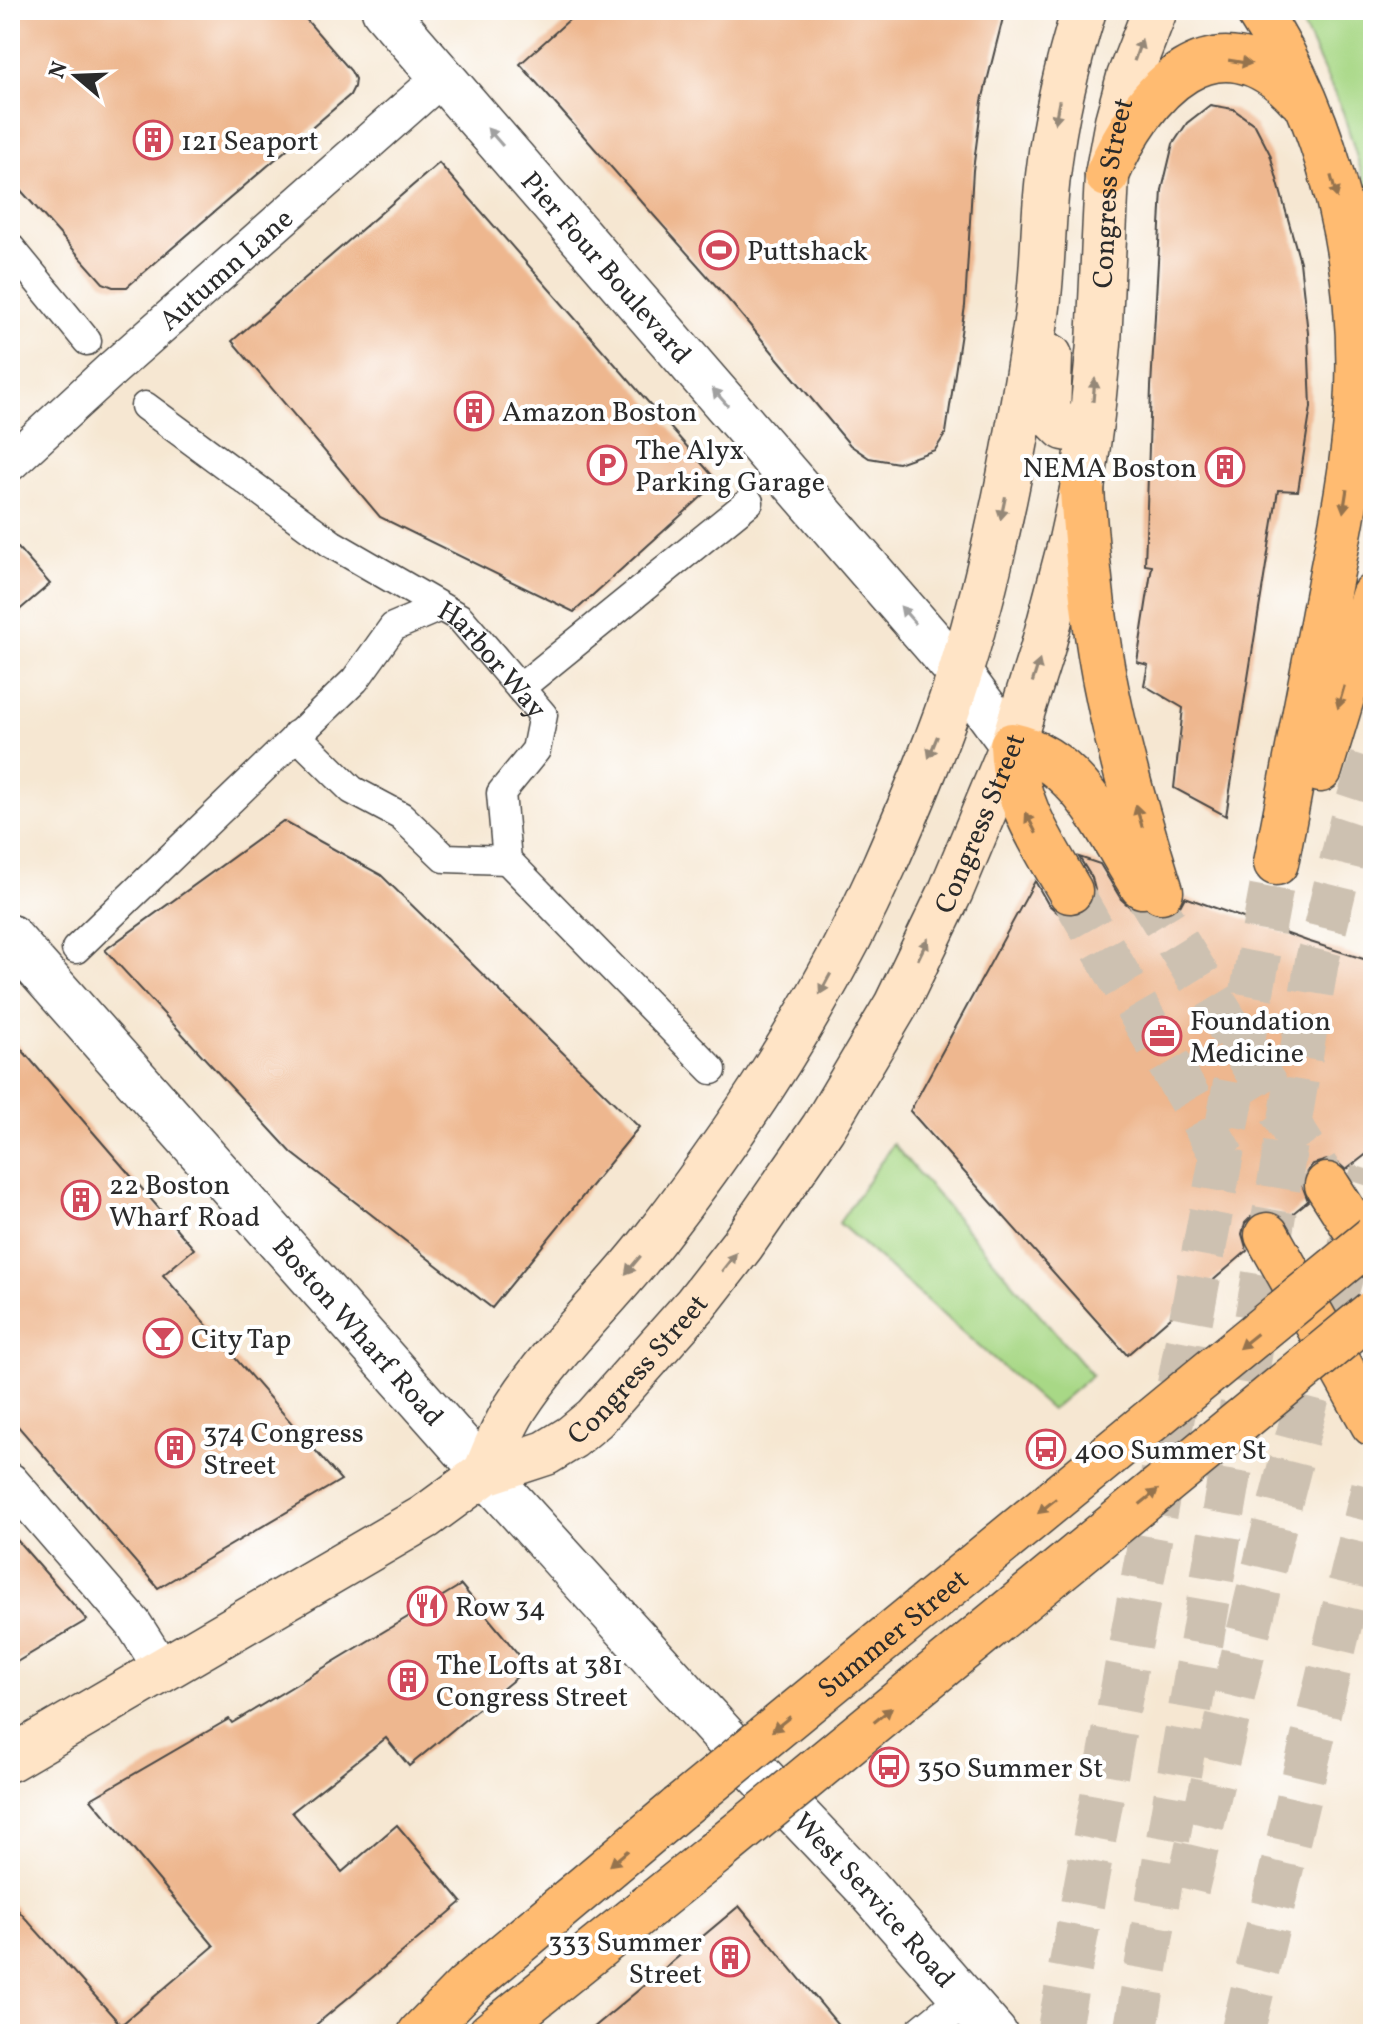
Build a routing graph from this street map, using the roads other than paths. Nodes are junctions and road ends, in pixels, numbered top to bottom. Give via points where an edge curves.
1 (384, 10) edge
2 (1084, 10) edge
3 (1155, 10) edge
4 (1257, 10) edge
5 (442, 77) junction
6 (1310, 113) junction
7 (1107, 175) junction
8 (10, 247) edge
9 (1038, 308) junction
10 (87, 341) dead end
11 (145, 406) dead end
12 (1089, 433) junction
13 (10, 463) edge
14 (1082, 490) junction
15 (749, 502) dead end
16 (1373, 596) edge
17 (440, 607) junction
18 (960, 674) junction
19 (520, 688) junction
20 (296, 735) junction
21 (1012, 745) junction
22 (507, 860) junction
23 (1070, 891) tunnel mouth
24 (10, 937) edge
25 (76, 949) dead end
26 (712, 1070) dead end
27 (1327, 1185) tunnel mouth
28 (1267, 1235) dead end
29 (1373, 1238) edge
30 (1373, 1257) edge
31 (1373, 1312) edge
32 (1373, 1424) edge
33 (485, 1473) junction
34 (10, 1481) edge
35 (163, 1670) junction
36 (10, 1759) edge
37 (752, 1767) joint
38 (965, 1999) junction
39 (420, 2034) edge
40 (490, 2034) edge
41 (922, 2034) edge
42 (995, 2034) edge

1 - 5 street, Pier Four Boulevard
2 -> 9 main road, Congress Street via 1057,111
7 -> 3 main road, Congress Street via 1129,77
4 - 6 main road
5 - 13 street, Autumn Lane
18 -> 5 street, Pier Four Boulevard
7 -> 6 main road via 1145,106 1165,84 1198,64 1221,59 1257,65 1291,90
6 - 16 main road via 1332,177 1346,245 1358,387 1344,506 1284,864
12 -> 7 main road, Congress Street
8 - 10 street
9 - 12 main road via 1050,348 1048,412 1064,428
9 -> 18 main road, Congress Street via 1001,518
11 - 17 street, Harbor Way via 332,544
12 - 14 main road, Congress Street
21 -> 14 main road, Congress Street
21 -> 14 main road via 1048,758 1072,779 1152,888 1100,655
15 - 19 street
17 - 19 street, Harbor Way via 460,618
17 - 20 street via 393,627 355,680
18 - 21 street, Pier Four Boulevard
18 -> 33 main road, Congress Street via 883,867 797,1033 699,1182 535,1380
19 - 22 street, Harbor Way via 543,715 536,750 501,793
20 - 22 street via 352,790 401,816 445,858
20 - 25 street
23 -> 21 main road via 1026,814
33 -> 21 main road, Congress Street via 546,1453 595,1418 742,1245 823,1128 896,1005
22 - 26 street
24 - 33 street, Boston Wharf Road
27 - 30 main road
28 - 32 main road
29 -> 39 main road, Summer Street, bridge via 679,1808 467,1986
40 -> 31 main road, Summer Street, bridge
33 - 35 main road, Congress Street via 425,1517
33 - 37 street, Boston Wharf Road
34 - 35 street via 133,1623
35 - 36 main road, Congress Street
37 - 38 street, West Service Road
38 - 41 street
38 - 42 street, West Service Road

